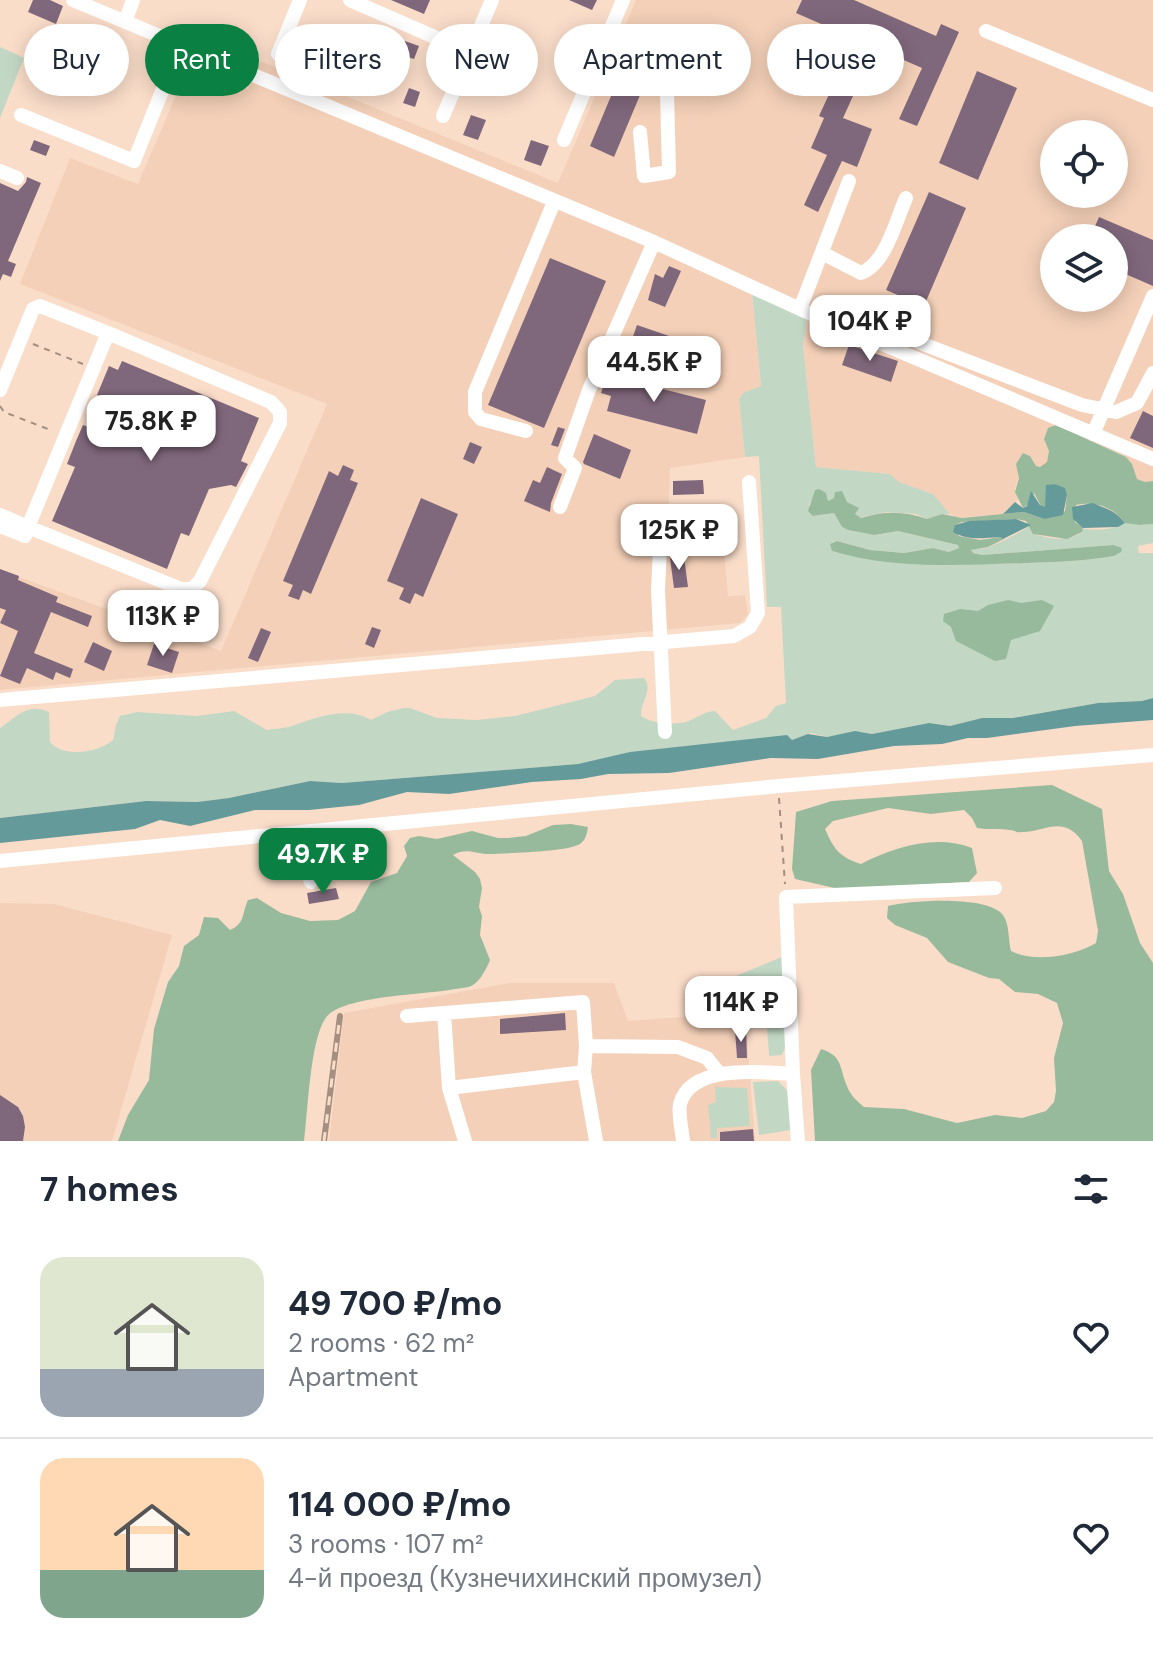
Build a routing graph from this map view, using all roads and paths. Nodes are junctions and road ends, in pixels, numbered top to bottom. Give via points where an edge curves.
1 (73, 0) edge
2 (133, 0) edge
3 (300, 0) edge
4 (350, 0) edge
5 (492, 0) edge
6 (623, 0) edge
7 (125, 22) junction
8 (290, 24) edge
9 (482, 24) edge
10 (145, 30) edge
11 (986, 31) dead end
12 (426, 33) edge
13 (259, 77) edge
14 (160, 96) edge
15 (452, 96) edge
16 (667, 96) edge
17 (1153, 100) edge
18 (21, 115) dead end
19 (443, 116) dead end
20 (640, 132) dead end
21 (564, 140) dead end
22 (0, 171) edge
23 (17, 178) dead end
24 (849, 181) dead end
25 (906, 198) dead end
26 (554, 202) junction
27 (654, 242) junction
28 (822, 253) junction
29 (1153, 296) edge
30 (800, 309) junction
31 (828, 321) junction
32 (108, 333) junction
33 (20, 339) junction
34 (93, 369) junction
35 (1153, 373) edge
36 (0, 390) edge
37 (1149, 394) edge
38 (0, 406) edge
39 (1104, 408) junction
40 (526, 431) dead end
41 (1093, 434) junction
42 (65, 436) junction
43 (1153, 459) edge
44 (749, 482) dead end
45 (560, 507) dead end
46 (0, 515) edge
47 (0, 526) edge
48 (28, 527) junction
49 (660, 547) dead end
50 (98, 555) junction
51 (661, 642) junction
52 (0, 700) edge
53 (665, 732) dead end
54 (1153, 755) edge
55 (779, 786) junction
56 (282, 834) junction
57 (0, 861) edge
58 (311, 882) dead end
59 (995, 888) dead end
60 (786, 897) junction
61 (444, 1013) junction
62 (407, 1016) dead end
63 (586, 1046) junction
64 (584, 1072) junction
65 (719, 1073) junction
66 (793, 1074) junction
67 (449, 1088) junction
68 (465, 1141) edge
69 (596, 1141) edge
70 (683, 1141) edge
71 (798, 1141) edge

1 - 7 street
2 - 7 street
3 - 8 street
4 - 12 street
5 - 9 street
6 - 21 street
7 - 10 street
11 - 17 street
13 - 26 street
14 - 18 street via 134,161
15 - 19 street
16 - 20 street via 669,172 644,176
22 - 23 street
24 - 28 street
25 - 28 street via 880,257 868,270 861,273
26 - 27 street
26 - 40 street via 475,392 475,412 481,419
27 - 30 street
27 - 45 street via 584,404 565,458 575,468
28 - 30 street
29 - 39 street
30 - 31 street
31 - 39 street via 871,324 1082,405
31 - 41 street
32 - 33 street via 40,306 33,309
32 - 34 street
32 - 50 street via 271,402 280,412 280,423 192,589
33 - 34 path
33 - 36 street
34 - 42 street
35 - 37 street
37 - 39 street via 1116,412
38 - 42 path
39 - 41 street
41 - 43 street
42 - 48 street
44 - 51 street via 758,613 750,627 734,636
46 - 48 street
47 - 50 street via 73,554
48 - 50 street
49 - 51 street
51 - 52 street
51 - 53 street
54 - 55 street
55 - 56 street
55 - 60 path
56 - 57 street
56 - 58 street
59 - 60 street
60 - 66 street
61 - 62 street
61 - 63 street via 583,1002
61 - 67 street
63 - 64 street
63 - 65 street via 678,1047 707,1058
64 - 67 street
64 - 69 street
65 - 66 street
65 - 70 street via 691,1087 680,1104
66 - 71 street
67 - 68 street

